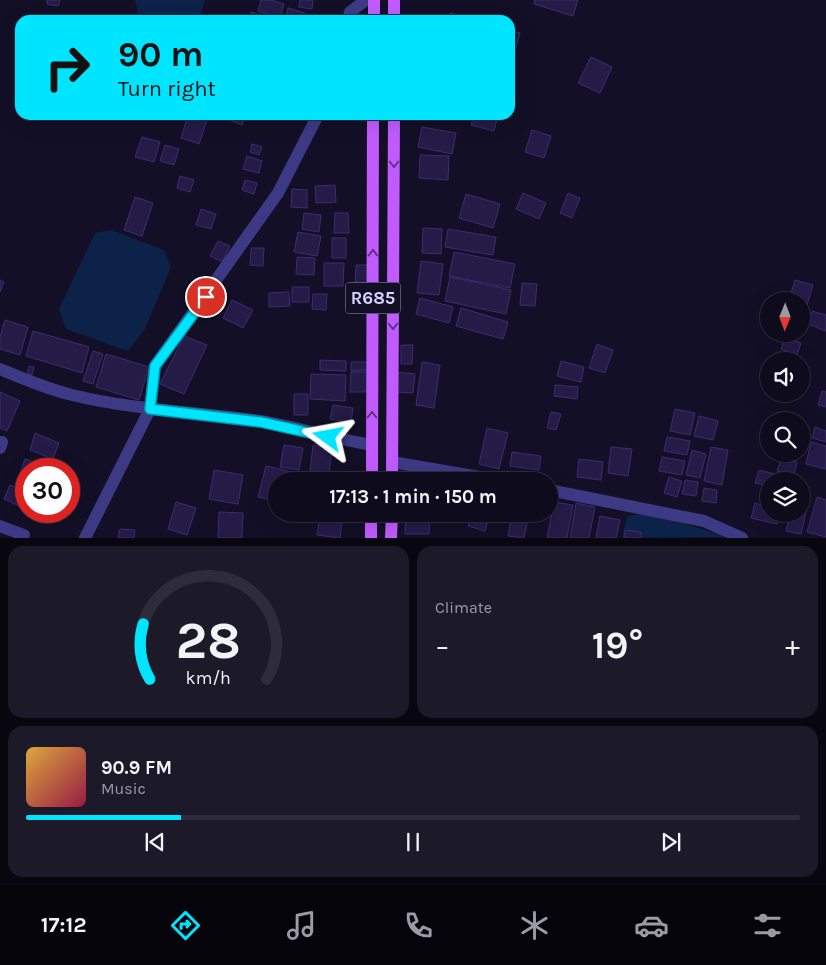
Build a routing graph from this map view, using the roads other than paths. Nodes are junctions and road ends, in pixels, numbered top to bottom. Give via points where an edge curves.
1 (366, 0) edge
2 (374, 0) edge
3 (394, 0) edge
4 (349, 15) edge
5 (374, 15) edge
6 (394, 15) edge
7 (315, 120) edge
8 (373, 120) edge
9 (394, 120) edge
10 (373, 305) junction
11 (393, 305) junction
12 (0, 369) edge
13 (150, 409) junction
14 (372, 445) junction
15 (392, 462) junction
16 (372, 472) edge
17 (392, 472) edge
18 (450, 472) edge
19 (558, 492) edge
20 (371, 522) edge
21 (392, 522) edge
22 (0, 526) edge
23 (24, 534) dead end
24 (85, 538) edge
25 (371, 538) edge
26 (391, 538) edge
27 (742, 538) edge

1 - 4 street
2 - 5 main road
3 - 6 main road
7 - 13 street via 278,193 155,366
10 -> 8 main road, R685
9 -> 11 main road, R685
10 - 11 main road
14 -> 10 main road, R685
11 -> 15 main road, R685
12 - 13 street via 72,395
13 - 14 street via 261,422
13 - 24 street
14 - 16 main road, R685
15 - 17 main road, R685
15 - 18 street
19 - 27 street via 704,521
20 - 25 main road
21 - 26 main road
22 - 23 street

